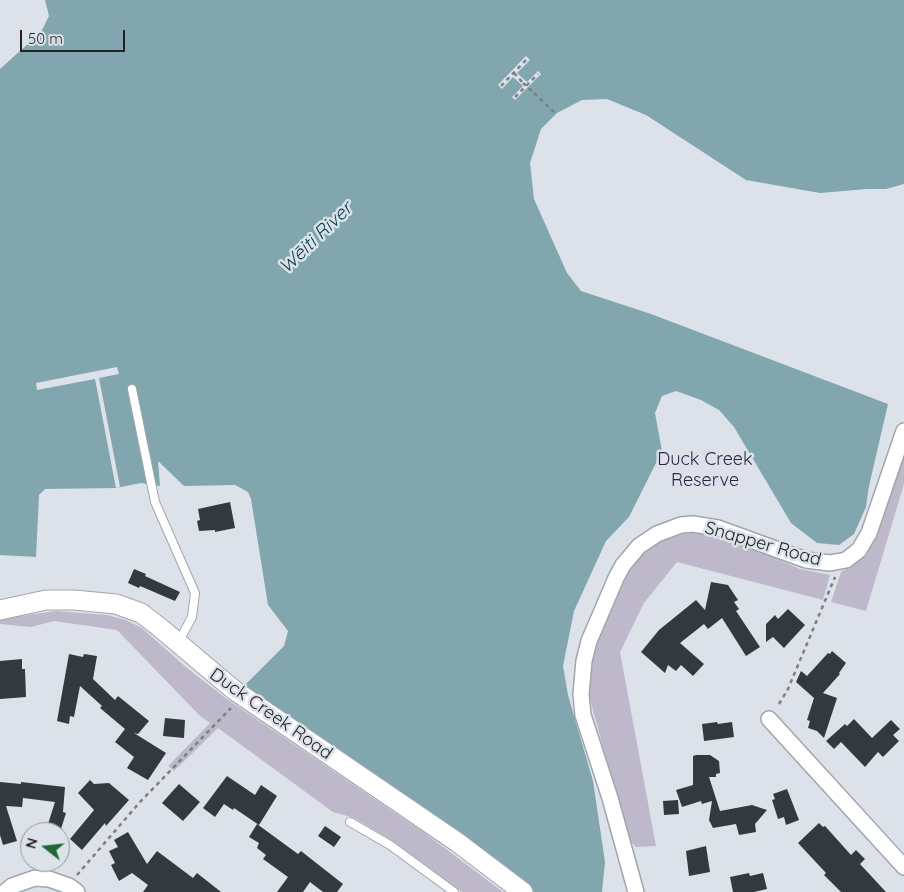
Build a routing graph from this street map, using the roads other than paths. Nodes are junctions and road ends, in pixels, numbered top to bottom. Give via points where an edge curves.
1 (132, 389) dead end
2 (904, 430) edge
3 (0, 610) edge
4 (178, 643) junction
5 (769, 719) dead end
6 (350, 822) dead end
7 (904, 867) edge
8 (73, 889) edge
9 (5, 892) edge
10 (454, 892) edge
11 (523, 892) edge
12 (636, 892) edge

1 - 4 lane via 155,502 195,593 192,617
2 - 12 street, Snapper Road via 869,533 859,550 846,560 830,563 806,560 718,528 693,524 675,527 652,537 639,546 623,565 589,641 581,694 583,715
3 - 4 street, Duck Creek Road via 46,600 125,606 141,613
4 - 11 street, Duck Creek Road via 234,690 457,842
5 - 7 street
6 - 10 lane via 390,845
8 - 9 street via 49,879 35,878

